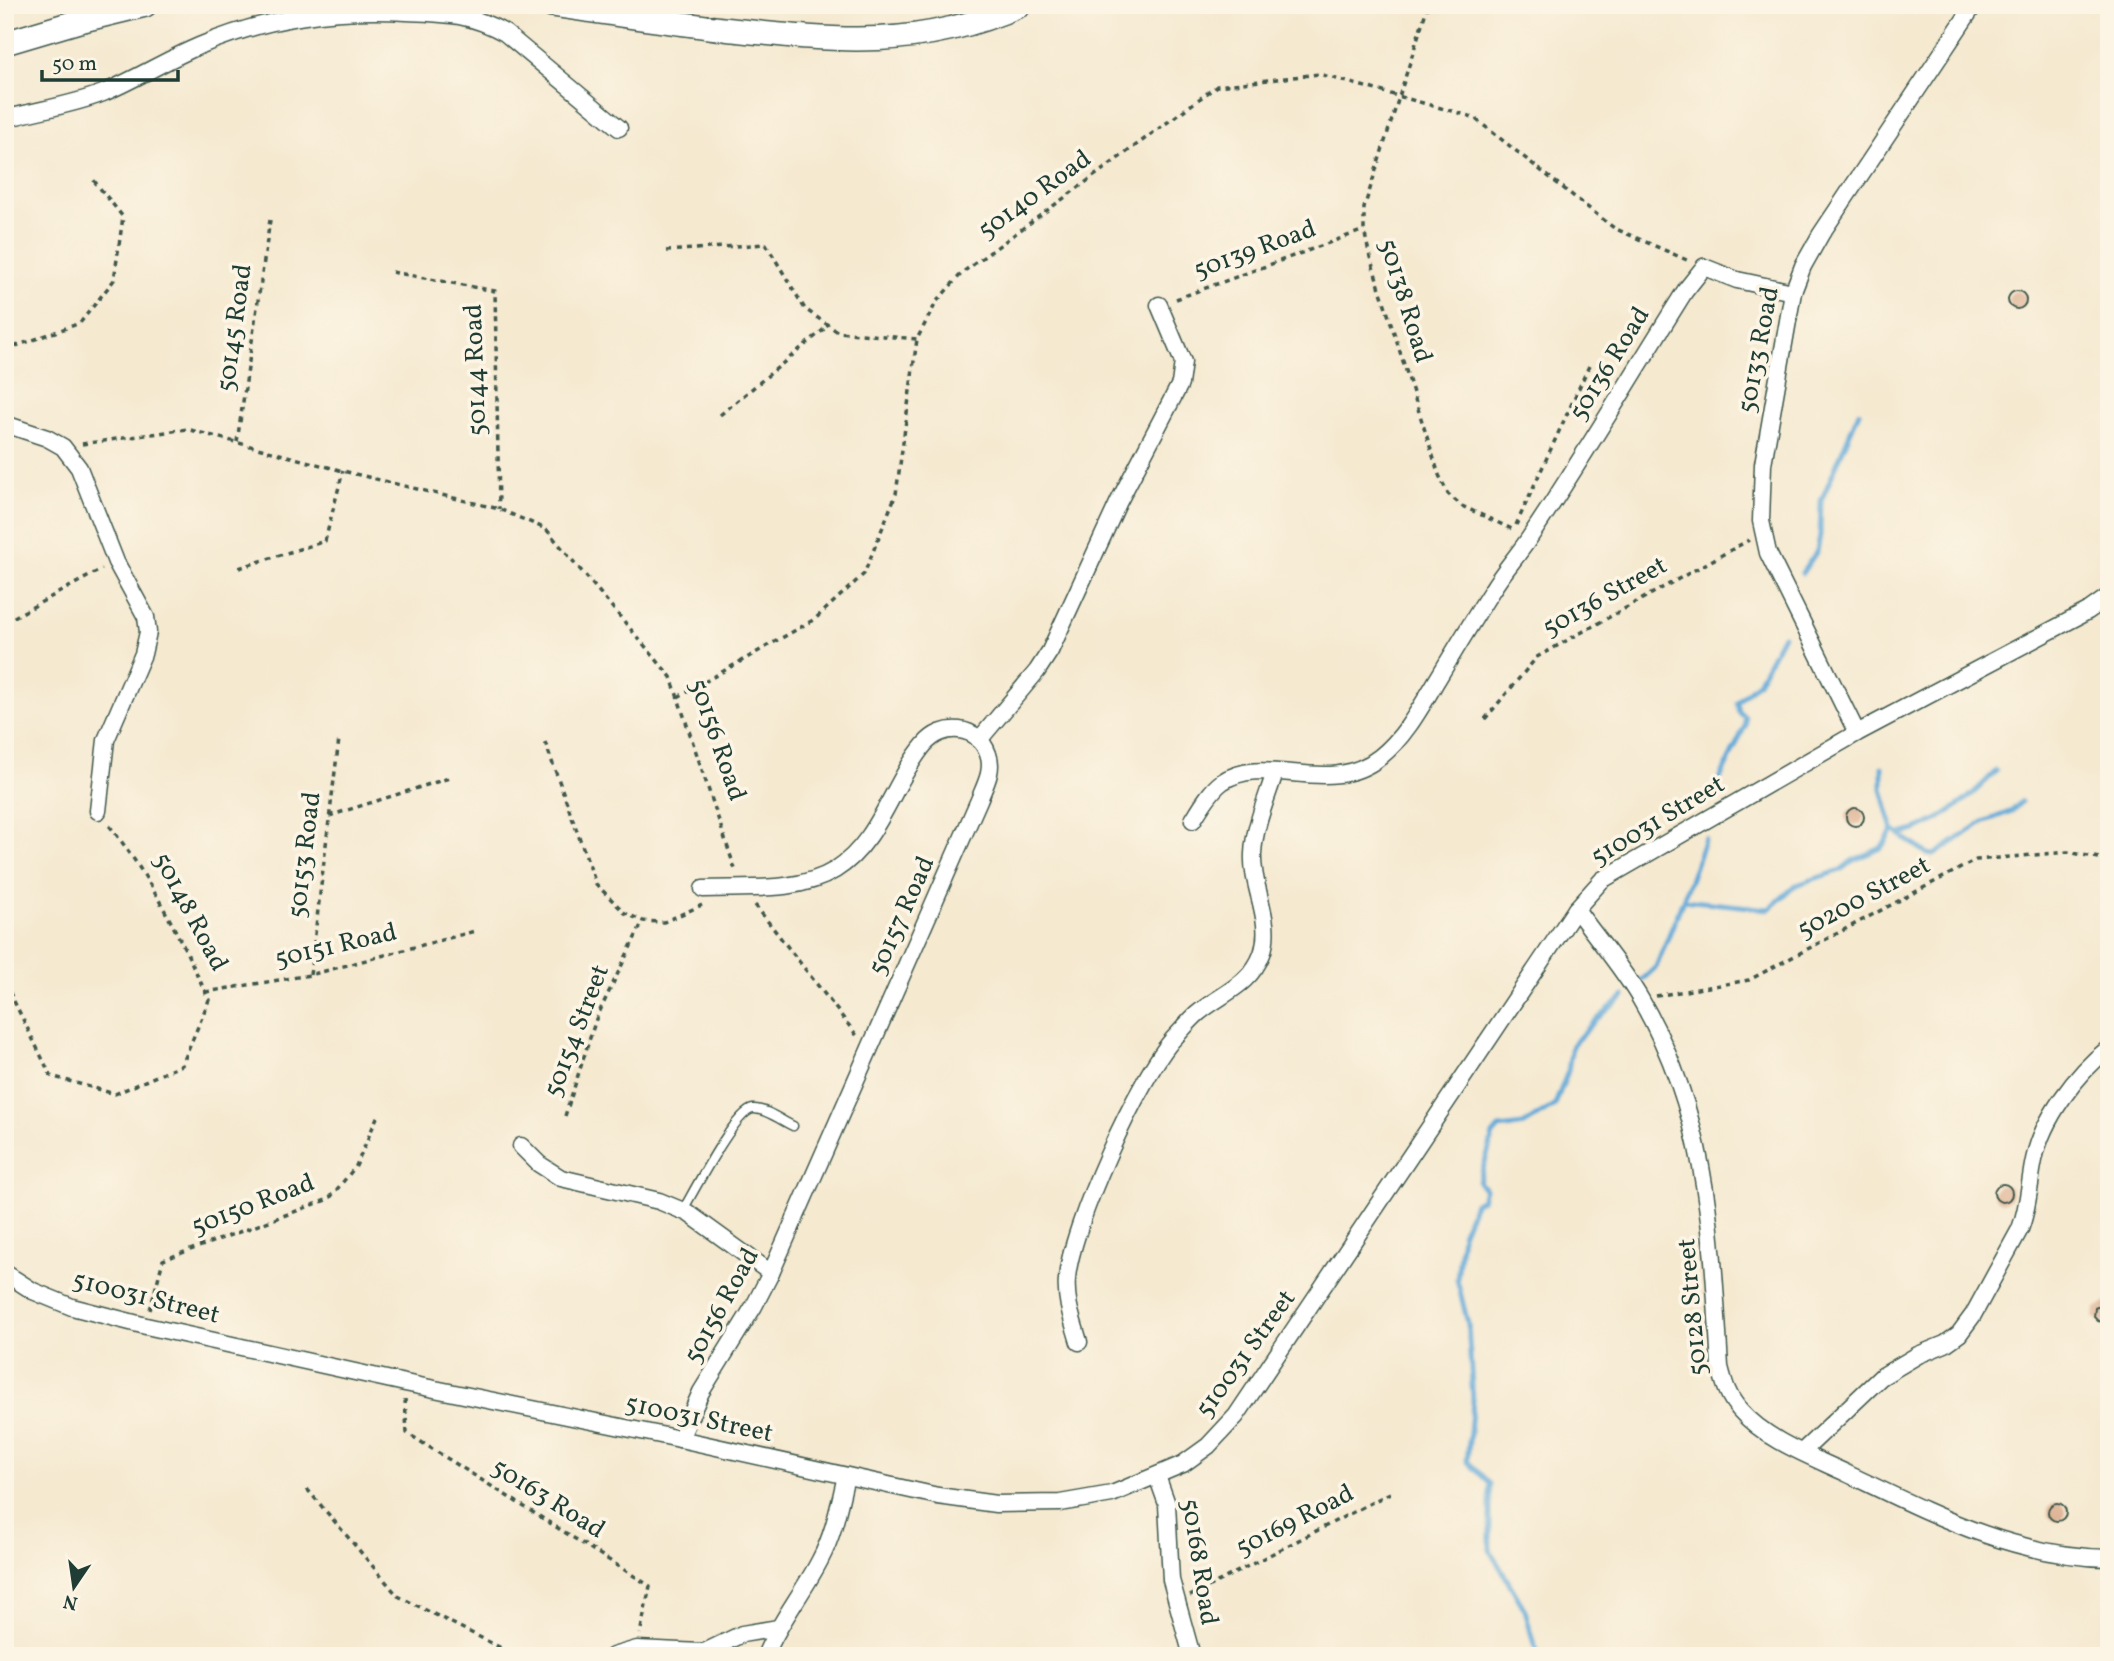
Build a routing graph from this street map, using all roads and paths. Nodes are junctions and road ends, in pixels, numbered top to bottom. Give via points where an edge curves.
1 (145, 5) edge
2 (552, 5) edge
3 (1020, 5) edge
4 (1428, 5) edge
5 (1974, 5) edge
6 (5, 43) edge
7 (1399, 96) junction
8 (5, 119) edge
9 (619, 128) dead end
10 (91, 177) dead end
11 (270, 220) dead end
12 (1364, 230) junction
13 (666, 251) dead end
14 (1704, 267) junction
15 (392, 272) dead end
16 (1793, 292) junction
17 (1159, 305) joint
18 (828, 326) junction
19 (917, 339) junction
20 (5, 350) edge
21 (1589, 366) dead end
22 (720, 415) dead end
23 (5, 424) edge
24 (237, 442) junction
25 (63, 447) junction
26 (343, 471) junction
27 (499, 509) junction
28 (1514, 530) junction
29 (1763, 533) junction
30 (116, 562) junction
31 (1509, 565) junction
32 (239, 568) dead end
33 (2109, 596) edge
34 (5, 622) edge
35 (678, 697) junction
36 (1485, 719) dead end
37 (1857, 733) junction
38 (339, 739) dead end
39 (979, 740) junction
40 (545, 742) dead end
41 (1275, 772) junction
42 (452, 777) dead end
43 (98, 811) joint
44 (329, 816) junction
45 (1194, 820) dead end
46 (2109, 860) edge
47 (741, 888) junction
48 (703, 897) joint
49 (1576, 909) junction
50 (643, 921) junction
51 (475, 931) dead end
52 (310, 975) junction
53 (5, 983) edge
54 (205, 992) junction
55 (1640, 999) junction
56 (2109, 1048) edge
57 (869, 1051) junction
58 (378, 1115) dead end
59 (565, 1116) dead end
60 (793, 1126) dead end
61 (521, 1146) dead end
62 (682, 1211) junction
63 (5, 1273) edge
64 (771, 1273) junction
65 (146, 1326) junction
66 (1079, 1342) dead end
67 (405, 1383) junction
68 (680, 1439) junction
69 (1803, 1451) junction
70 (846, 1476) junction
71 (1157, 1476) junction
72 (307, 1489) dead end
73 (1394, 1491) dead end
74 (2109, 1558) edge
75 (1176, 1603) junction
76 (778, 1629) junction
77 (637, 1649) junction
78 (699, 1654) edge
79 (57, 1655) edge
80 (26, 1656) edge
81 (69, 1656) edge
82 (517, 1656) edge
83 (613, 1656) edge
84 (765, 1656) edge
85 (1192, 1656) edge

1 - 6 street
2 - 3 street via 820,40 878,40 961,27
4 - 7 path, 50138 Road
5 - 16 street, 50133 Road via 1821,234
7 - 12 path, 50138 Road via 1364,208
7 - 14 path, 50140 Road via 1474,117 1614,228
7 - 19 path, 50140 Road via 1319,74 1217,86 962,272 937,301
8 - 9 street via 100,94 198,46 273,20 373,10 449,14 488,23
10 - 20 path via 123,217 114,280 80,323
11 - 24 path, 50145 Road
12 - 17 path, 50139 Road
12 - 28 path, 50138 Road via 1448,495
13 - 18 path via 766,244 805,309
14 - 16 street via 1737,280
14 - 31 street, 50136 Road
15 - 27 path, 50144 Road via 495,291
16 - 29 street, 50133 Road via 1763,464
17 - 39 street via 1183,362 1180,384 1119,501 1050,651
18 - 19 path via 838,332
18 - 22 path
19 - 35 path, 50140 Road via 896,494 864,574 815,619
21 - 28 path
23 - 25 street
24 - 25 path, 50156 Road via 187,429
24 - 26 path, 50156 Road
25 - 30 street via 87,485
26 - 27 path, 50156 Road
26 - 32 path via 325,541
27 - 35 path, 50156 Road via 547,529 671,677
28 - 31 path
29 - 36 path, 50136 Street via 1537,657
29 - 37 street, 50133 Road via 1775,570
30 - 34 path
30 - 43 street via 146,617 148,632 106,740
31 - 41 street, 50136 Road via 1414,717 1379,758 1334,775
33 - 37 street, 510031 Street
35 - 47 path, 50156 Road
37 - 49 street, 510031 Street via 1602,880
38 - 44 path, 50153 Road
39 - 47 street via 963,730 935,734 924,744 869,837 832,872 799,884
39 - 57 street, 50157 Road via 986,747 990,772
40 - 50 path via 596,884 625,913
41 - 45 street, 50136 Road via 1246,773 1221,783
41 - 66 street via 1253,854 1265,926 1262,955 1239,986 1197,1014 1167,1046 1112,1150 1082,1219 1069,1264 1067,1300
42 - 44 path
43 - 54 path, 50148 Road via 132,855
44 - 52 path, 50153 Road
46 - 55 path, 50200 Street via 2068,852 1976,860 1749,981
47 - 48 street
47 - 57 path, 50156 Road
48 - 50 path via 664,922
49 - 55 street, 50128 Street
49 - 71 street, 510031 Street via 1236,1416 1208,1446
50 - 59 path, 50154 Street via 596,1019
51 - 52 path, 50151 Road
52 - 54 path, 50151 Road
53 - 54 path, 50148 Road via 51,1076 115,1094 182,1065 208,1000
55 - 69 street, 50128 Street via 1687,1102 1706,1188 1724,1385 1752,1422
56 - 69 street via 2066,1093 2039,1141 2021,1229 1959,1334 1881,1377
57 - 64 street, 50156 Road
58 - 65 path, 50150 Road via 356,1166 329,1199 163,1260
60 - 62 lane via 760,1111 744,1113
61 - 62 street via 561,1178 659,1201
62 - 64 street
63 - 65 street, 510031 Street via 72,1307
64 - 68 street, 50156 Road via 701,1392
65 - 67 street, 510031 Street
67 - 68 street, 510031 Street
67 - 77 path, 50163 Road via 407,1433 650,1586
68 - 70 street, 510031 Street
69 - 74 street, 50128 Street via 1989,1537 2059,1554
70 - 71 street, 510031 Street via 996,1504 1060,1503 1112,1494
70 - 76 street via 822,1557
71 - 75 street, 50168 Road via 1167,1504
72 - 82 path via 398,1596
73 - 75 path, 50169 Road
75 - 85 street, 50168 Road
76 - 78 street via 742,1634
76 - 84 street
77 - 78 street
77 - 83 street
79 - 80 path
79 - 81 path

